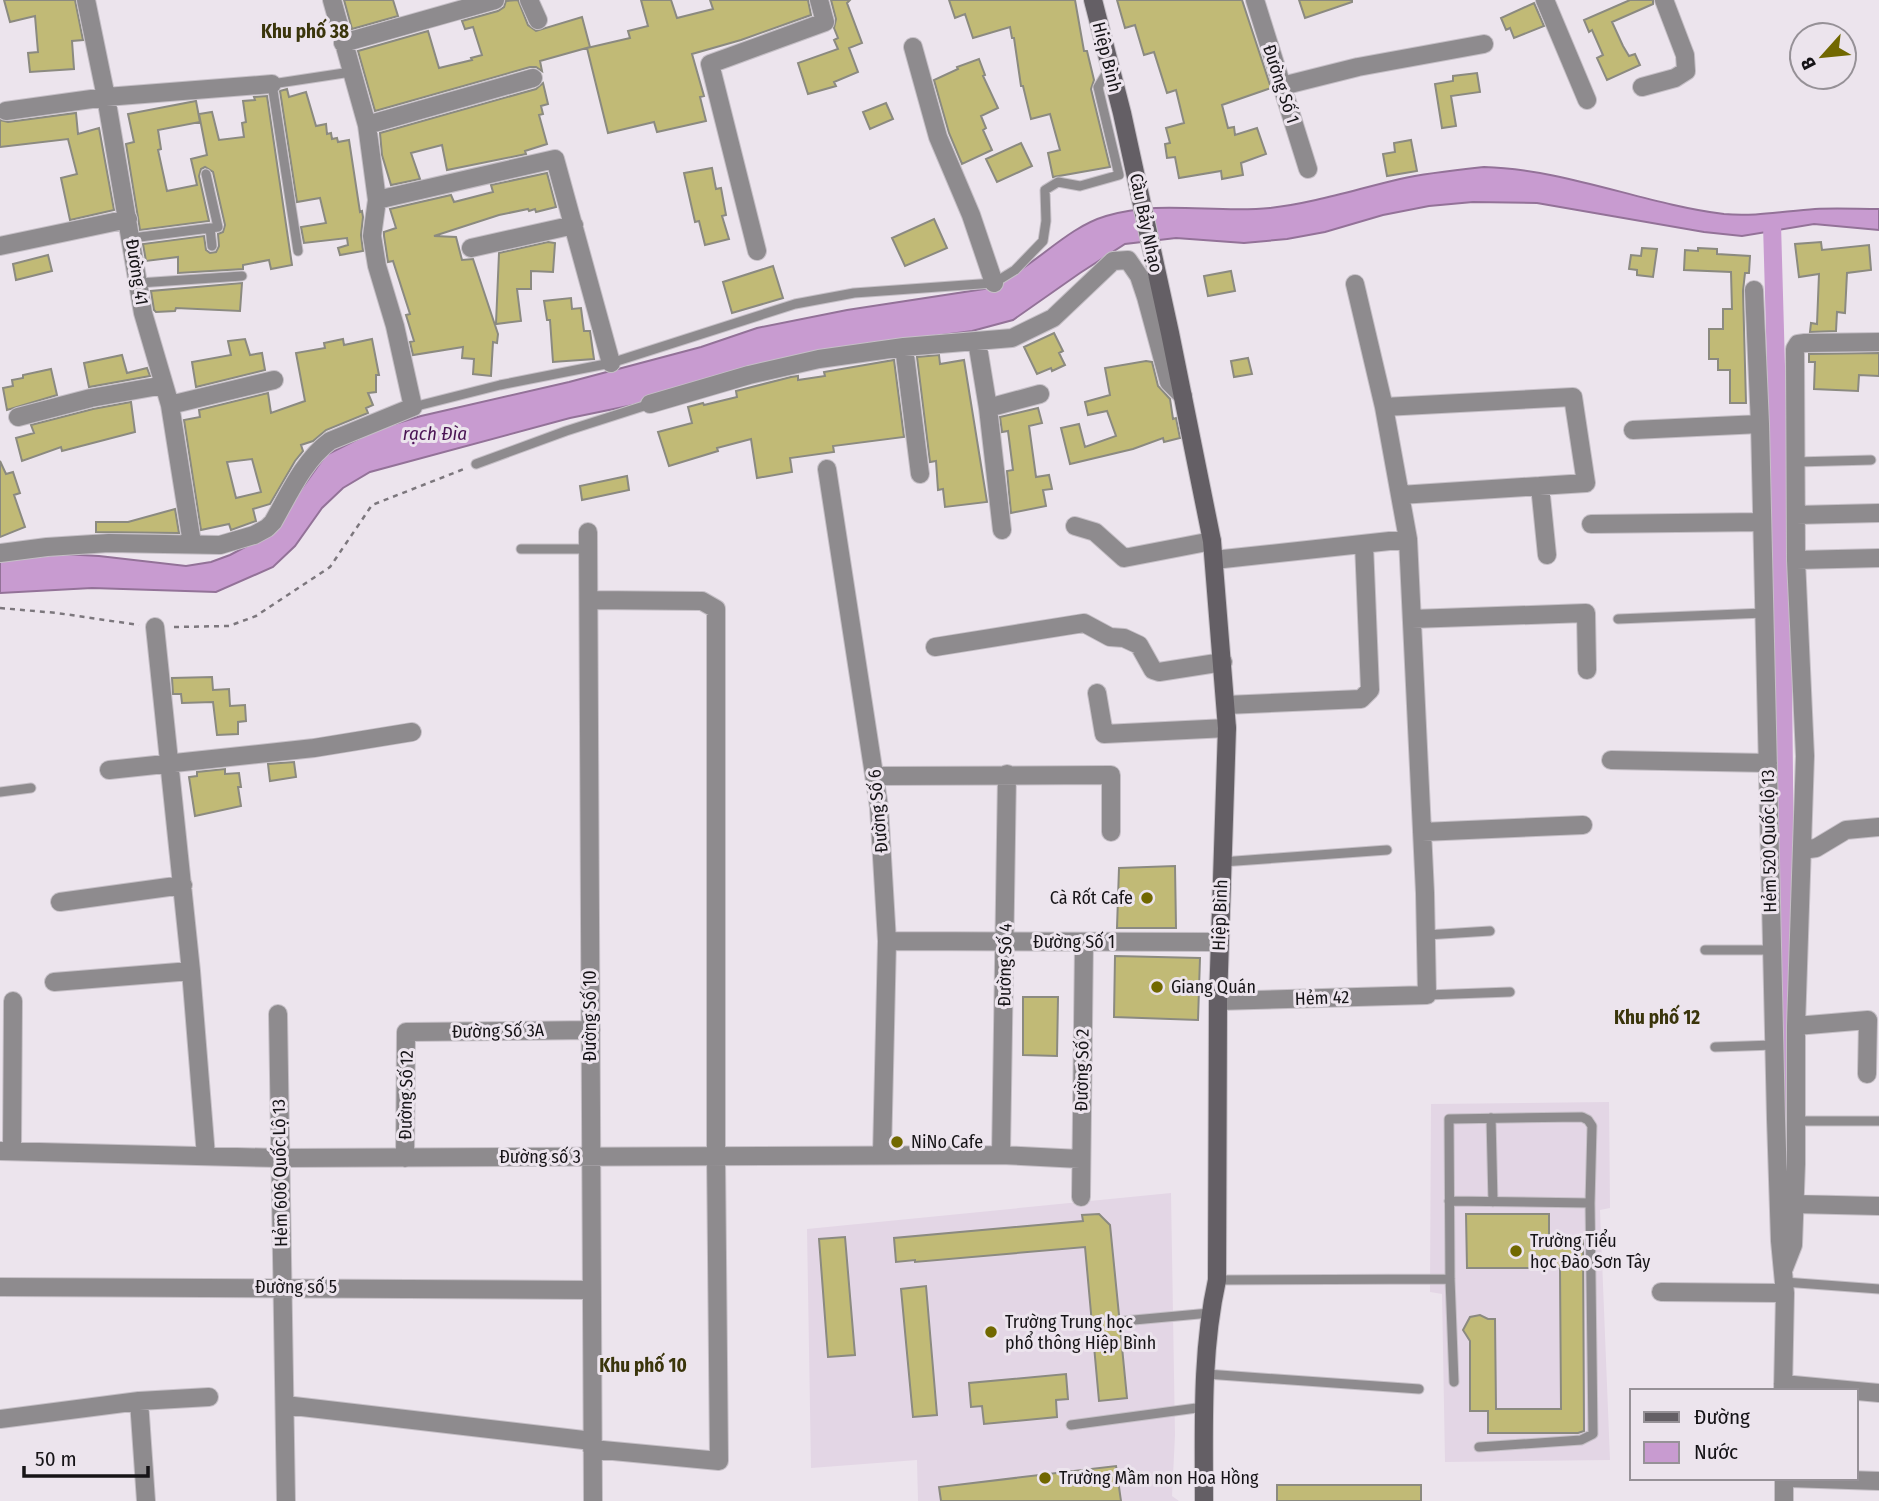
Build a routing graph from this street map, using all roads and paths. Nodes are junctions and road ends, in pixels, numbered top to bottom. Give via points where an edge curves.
1 (86, 0) edge
2 (332, 0) edge
3 (495, 0) edge
4 (529, 0) edge
5 (819, 0) edge
6 (1093, 0) edge
7 (1255, 0) edge
8 (1545, 0) edge
9 (1664, 0) edge
10 (538, 20) dead end
11 (343, 43) junction
12 (1484, 44) dead end
13 (913, 47) dead end
14 (1110, 67) junction
15 (351, 72) junction
16 (533, 78) dead end
17 (272, 84) junction
18 (1282, 86) junction
19 (1642, 87) dead end
20 (106, 97) junction
21 (1587, 100) dead end
22 (6, 111) dead end
23 (1122, 113) joint
24 (367, 125) junction
25 (1308, 169) dead end
26 (206, 174) dead end
27 (377, 200) junction
28 (128, 219) junction
29 (574, 226) junction
30 (210, 228) junction
31 (132, 238) junction
32 (0, 246) edge
33 (212, 246) dead end
34 (471, 248) dead end
35 (298, 251) dead end
36 (757, 251) dead end
37 (242, 275) dead end
38 (139, 283) junction
39 (994, 283) junction
40 (1355, 284) dead end
41 (1754, 290) dead end
42 (1170, 332) joint
43 (977, 341) junction
44 (1879, 342) edge
45 (904, 347) junction
46 (611, 363) junction
47 (274, 380) dead end
48 (164, 385) junction
49 (1040, 394) dead end
50 (1184, 396) junction
51 (650, 404) joint
52 (170, 405) junction
53 (413, 407) junction
54 (1384, 407) junction
55 (988, 408) junction
56 (18, 417) dead end
57 (1760, 424) junction
58 (1633, 430) dead end
59 (1871, 460) dead end
60 (1796, 462) junction
61 (475, 464) joint
62 (827, 469) dead end
63 (920, 474) dead end
64 (1540, 486) junction
65 (1400, 495) junction
66 (1879, 513) edge
67 (1796, 515) junction
68 (1762, 522) junction
69 (1591, 524) dead end
70 (1075, 526) dead end
71 (1002, 530) dead end
72 (1408, 539) junction
73 (588, 540) joint
74 (1212, 541) junction
75 (192, 543) junction
76 (1364, 544) junction
77 (521, 549) dead end
78 (0, 553) edge
79 (1547, 555) dead end
80 (1879, 558) edge
81 (1214, 560) junction
82 (1796, 560) junction
83 (589, 600) junction
84 (0, 608) edge
85 (1764, 612) junction
86 (1412, 619) junction
87 (1618, 619) dead end
88 (155, 627) junction
89 (935, 647) dead end
90 (1223, 662) junction
91 (1587, 670) dead end
92 (1097, 693) dead end
93 (1227, 705) junction
94 (1227, 728) junction
95 (412, 733) dead end
96 (1611, 760) dead end
97 (171, 763) junction
98 (1768, 763) junction
99 (109, 770) dead end
100 (1007, 774) junction
101 (875, 776) junction
102 (31, 788) dead end
103 (0, 792) edge
104 (1583, 825) dead end
105 (1879, 827) edge
106 (1111, 832) dead end
107 (1422, 832) junction
108 (1387, 850) dead end
109 (1801, 850) junction
110 (1222, 862) junction
111 (183, 885) junction
112 (60, 902) dead end
113 (1490, 931) dead end
114 (1426, 935) junction
115 (887, 941) junction
116 (1005, 941) junction
117 (1084, 942) junction
118 (1219, 942) junction
119 (1705, 950) dead end
120 (1772, 950) junction
121 (191, 971) junction
122 (54, 982) dead end
123 (1510, 992) dead end
124 (1427, 995) junction
125 (13, 1001) dead end
126 (1217, 1001) junction
127 (278, 1014) dead end
128 (1796, 1026) junction
129 (590, 1030) junction
130 (406, 1032) joint
131 (1774, 1045) junction
132 (1715, 1047) dead end
133 (1867, 1074) dead end
134 (1491, 1118) junction
135 (1796, 1121) junction
136 (1879, 1121) edge
137 (6, 1151) edge
138 (881, 1155) junction
139 (1001, 1155) junction
140 (206, 1156) junction
141 (716, 1156) junction
142 (591, 1157) junction
143 (279, 1158) junction
144 (405, 1158) junction
145 (1080, 1159) junction
146 (1081, 1197) dead end
147 (1450, 1201) junction
148 (1493, 1202) junction
149 (1590, 1203) junction
150 (1794, 1205) junction
151 (1879, 1206) edge
152 (1450, 1279) junction
153 (1217, 1280) junction
154 (1784, 1282) junction
155 (0, 1287) edge
156 (282, 1287) junction
157 (1879, 1289) edge
158 (591, 1290) junction
159 (1661, 1292) dead end
160 (1210, 1313) junction
161 (1123, 1321) dead end
162 (1206, 1374) junction
163 (1454, 1382) dead end
164 (1783, 1387) edge
165 (1419, 1389) dead end
166 (1815, 1389) edge
167 (1858, 1392) edge
168 (1879, 1393) edge
169 (209, 1398) dead end
170 (139, 1401) junction
171 (285, 1405) junction
172 (1204, 1406) junction
173 (0, 1419) edge
174 (1071, 1425) dead end
175 (592, 1445) junction
176 (1479, 1447) dead end
177 (1786, 1480) edge
178 (1848, 1480) edge
179 (1879, 1481) edge
180 (146, 1501) edge
181 (286, 1501) edge
182 (593, 1501) edge
183 (1204, 1501) edge
184 (1784, 1501) edge

1 - 20 street, Đường 41
2 - 11 street
3 - 11 street
4 - 10 street
5 - 36 street via 825,22 710,64
6 - 14 main road, Hiệp Bình
7 - 18 street, Đường Số 1
8 - 21 street
9 - 19 street via 1685,55 1686,71
11 - 15 street
12 - 18 street
13 - 39 street via 937,137
14 - 23 main road, Hiệp Bình
14 - 39 lane via 1098,87 1119,175 1080,186 1058,182 1045,190 1043,241 1015,270
15 - 17 lane
15 - 24 street
16 - 24 street
17 - 20 street
17 - 35 lane
18 - 25 street, Đường Số 1
20 - 22 street
20 - 28 street, Đường 41
23 - 42 main road, Cầu Bảy Nhạo
24 - 27 street
26 - 30 lane via 218,227
27 - 29 street via 555,159
27 - 53 street via 372,236 377,266
28 - 31 street, Đường 41
28 - 32 street
29 - 34 street
29 - 46 street
30 - 31 lane
30 - 33 lane
31 - 38 street, Đường 41
37 - 38 lane
38 - 48 street, Đường 41
39 - 46 lane via 822,297
40 - 54 street
41 - 57 street, Hẻm 520 Quốc lộ 13
42 - 50 main road, Hiệp Bình
43 - 45 street
43 - 50 street via 1013,338 1053,318 1113,261 1128,260 1139,276 1169,382
43 - 55 street
44 - 60 street via 1798,344
45 - 51 street via 820,359
45 - 63 street
46 - 53 lane
47 - 52 street
48 - 52 street, Đường 41
48 - 56 street
49 - 55 street
50 - 74 main road, Hiệp Bình
51 - 61 lane
52 - 75 street, Đường 41
53 - 75 street via 318,449 267,528 220,545
54 - 64 street via 1573,397 1586,483
54 - 65 street
55 - 71 street
57 - 58 street
57 - 68 street, Hẻm 520 Quốc lộ 13
59 - 60 lane
60 - 67 street
61 - 88 path via 372,505 330,567 256,616 229,626
62 - 101 street, Đường Số 6
64 - 65 street
64 - 79 street
65 - 72 street
66 - 67 street
67 - 82 street
68 - 69 street
68 - 85 street, Hẻm 520 Quốc lộ 13
70 - 74 street via 1095,532 1124,558
72 - 76 street
72 - 86 street
73 - 77 lane
73 - 83 street, Đường Số 10
74 - 81 main road, Hiệp Bình
75 - 78 street via 109,543
76 - 81 street
76 - 93 street via 1368,694 1361,699
80 - 82 street
81 - 90 main road, Hiệp Bình
82 - 109 street via 1805,756
83 - 129 street, Đường Số 10
83 - 141 street via 702,601 716,609
84 - 88 path
85 - 87 lane
85 - 98 street, Hẻm 520 Quốc lộ 13
86 - 91 street via 1586,613
86 - 107 street
88 - 97 street
89 - 90 street via 1084,623 1110,638 1139,645 1153,670 1159,672
90 - 93 main road, Hiệp Bình
92 - 94 street via 1104,734
93 - 94 main road, Hiệp Bình
94 - 110 main road, Hiệp Bình
95 - 97 street
96 - 98 street
97 - 99 street
97 - 111 street
98 - 120 street, Hẻm 520 Quốc lộ 13
100 - 101 street
100 - 106 street via 1111,775
100 - 116 street, Đường Số 4
101 - 115 street, Đường Số 6
102 - 103 lane
104 - 107 street
105 - 109 street via 1846,830 1816,848
107 - 114 street
108 - 110 lane
109 - 128 street
110 - 118 main road, Hiệp Bình
111 - 112 street
111 - 121 street
113 - 114 lane
114 - 124 street
115 - 116 street, Đường Số 1
115 - 138 street, Đường Số 6
116 - 117 street, Đường Số 1
116 - 139 street, Đường Số 4
117 - 118 street, Đường Số 1
117 - 145 street, Đường Số 2
118 - 126 main road, Hiệp Bình
119 - 120 lane
120 - 131 street, Hẻm 520 Quốc lộ 13
121 - 122 street
121 - 140 street
123 - 124 lane
124 - 126 street, Hẻm 42
125 - 137 street
126 - 153 main road, Hiệp Bình
127 - 143 street, Hẻm 606 Quốc Lộ 13
128 - 133 street via 1868,1020
128 - 135 street
129 - 130 street, Đường Số 3A
129 - 142 street, Đường Số 10
130 - 144 street, Đường Số 12
131 - 132 lane
131 - 154 street, Hẻm 520 Quốc lộ 13
134 - 147 lane via 1449,1119
134 - 148 lane
134 - 149 lane via 1588,1119 1592,1126
135 - 136 lane
135 - 150 street
137 - 140 street, Đường số 3
138 - 139 street, Đường số 3
138 - 141 street, Đường số 3
139 - 145 street, Đường số 3
140 - 143 street, Đường số 3
141 - 142 street, Đường số 3
141 - 175 street via 719,1461
142 - 144 street, Đường số 3
142 - 158 street, Đường Số 10
143 - 144 street, Đường số 3
143 - 156 street, Hẻm 606 Quốc Lộ 13
145 - 146 street, Đường Số 2
147 - 148 lane
147 - 152 lane
148 - 149 lane
149 - 176 lane via 1593,1434 1581,1440
150 - 151 street
150 - 154 street via 1793,1245
152 - 153 lane
152 - 163 lane
153 - 160 main road, Hiệp Bình
154 - 157 lane
154 - 159 street
154 - 164 street, Hẻm 520 Quốc lộ 13
155 - 156 street, Đường số 5
156 - 158 street, Đường số 5
156 - 171 street, Hẻm 606 Quốc Lộ 13
158 - 175 street, Đường Số 10
160 - 161 lane
160 - 162 main road, Hiệp Bình
162 - 165 lane
162 - 172 main road, Hiệp Bình
164 - 166 street
167 - 168 street
169 - 170 street
170 - 173 street
170 - 180 street
171 - 175 street
171 - 181 street, Hẻm 606 Quốc Lộ 13
172 - 174 lane
172 - 183 main road, Hiệp Bình
175 - 182 street, Đường Số 10
177 - 184 street
178 - 179 street

